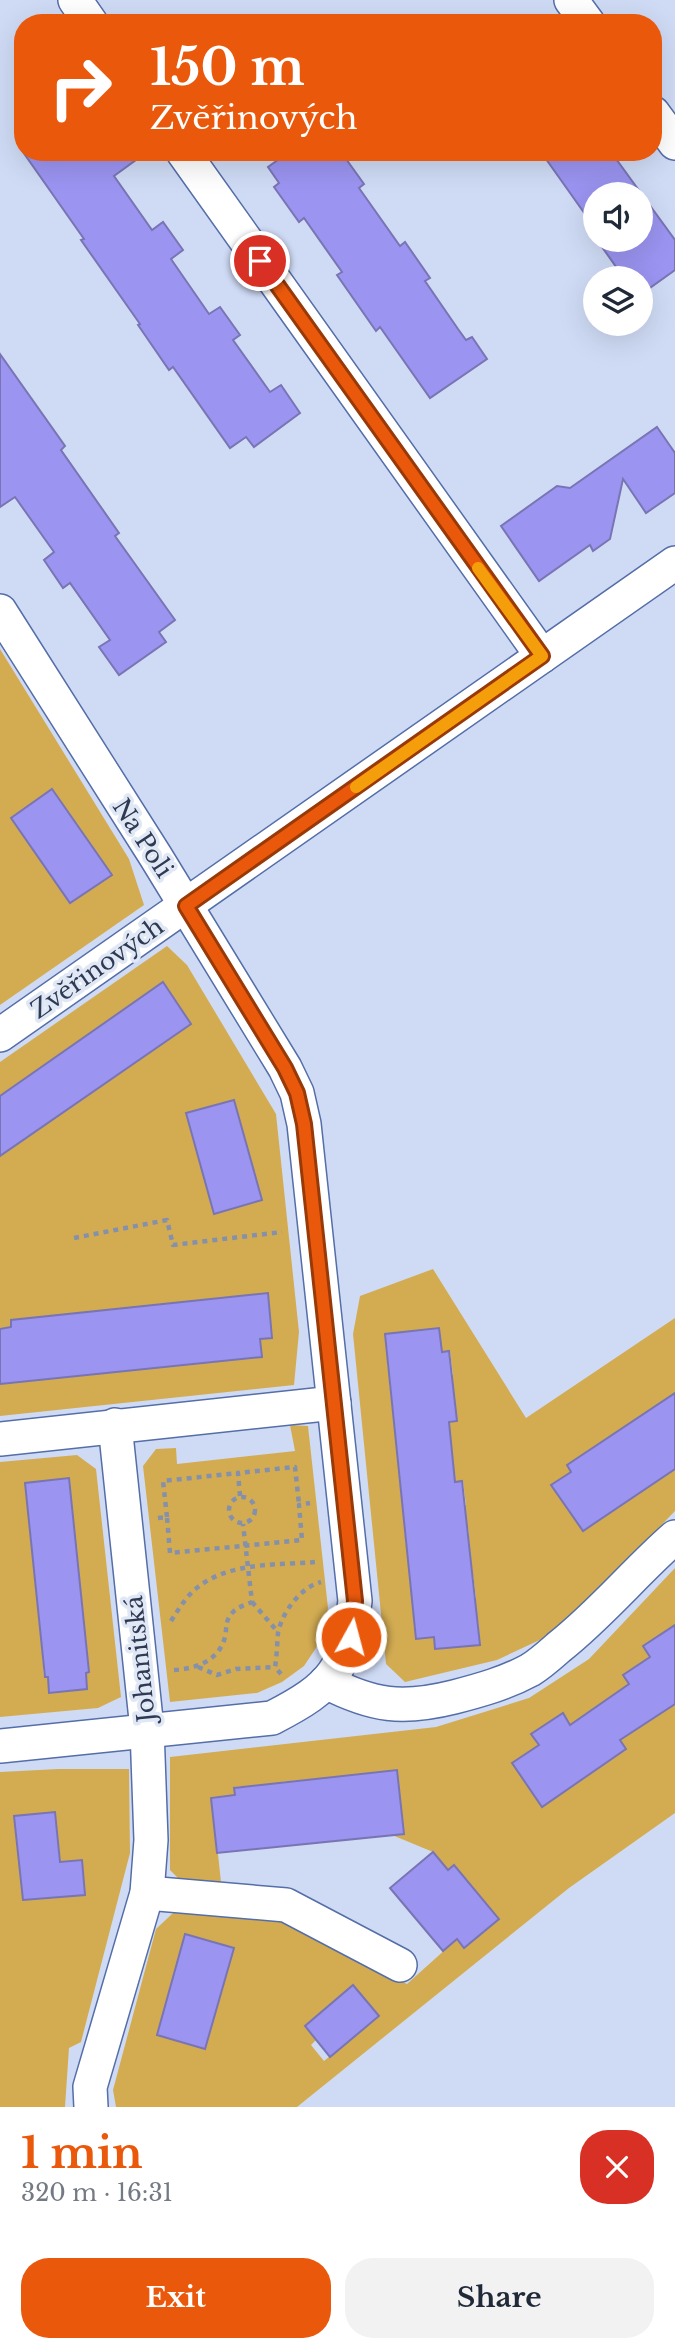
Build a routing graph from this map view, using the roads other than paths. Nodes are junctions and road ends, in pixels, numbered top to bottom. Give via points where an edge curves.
1 (662, 125) edge
2 (675, 143) edge
3 (189, 161) edge
4 (675, 563) edge
5 (0, 611) edge
6 (542, 656) junction
7 (186, 906) junction
8 (0, 1035) edge
9 (334, 1403) junction
10 (116, 1425) junction
11 (0, 1439) edge
12 (675, 1537) edge
13 (326, 1682) junction
14 (147, 1730) junction
15 (0, 1746) edge
16 (147, 1893) junction
17 (400, 1965) dead end
18 (91, 2107) edge

1 - 2 street
3 - 6 street
4 - 6 street, Zvěřinových
5 - 7 street, Na Poli
6 - 7 street, Zvěřinových
7 - 8 street, Zvěřinových
7 - 9 street, Na Poli via 297,1093
9 - 10 street
9 - 13 street, Na Poli via 355,1601 351,1637 336,1673
10 - 11 street
10 - 14 street, Johanitská
12 - 13 street via 583,1628 532,1669 496,1686 431,1703 395,1706 355,1697
13 - 14 street, Na Poli via 308,1699 272,1718
14 - 15 street, Na Poli
14 - 16 street, Johanitská via 151,1840
16 - 17 street via 286,1905
16 - 18 street, Johanitská via 90,2087

